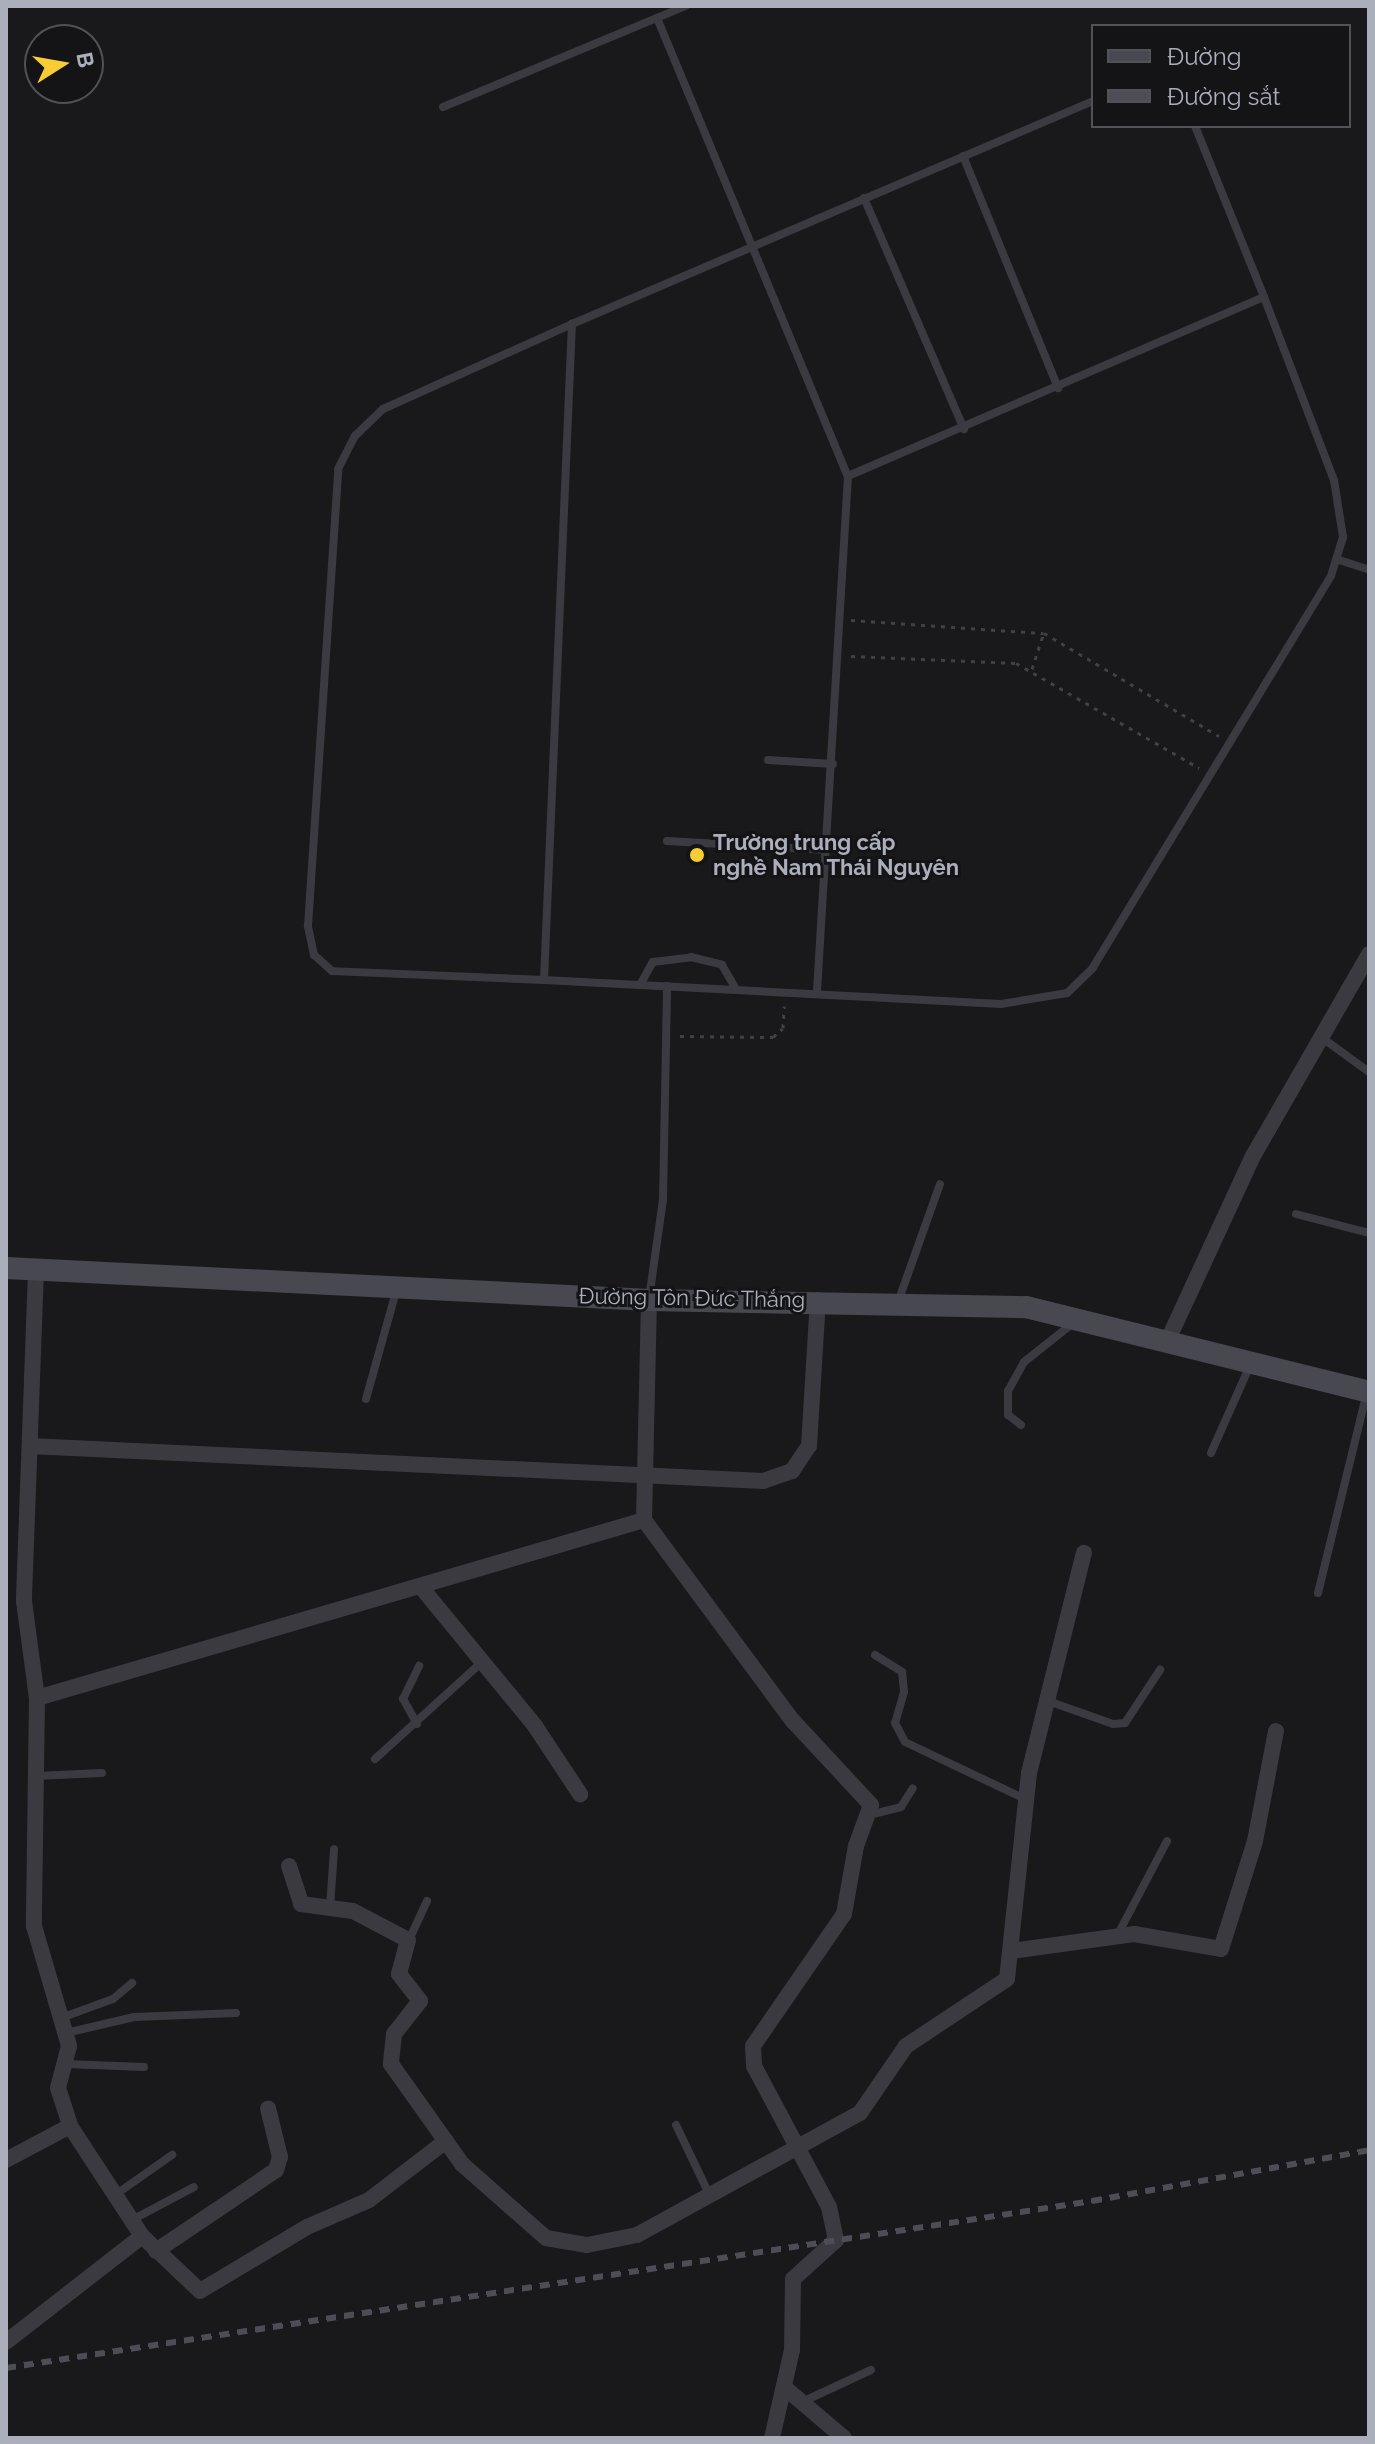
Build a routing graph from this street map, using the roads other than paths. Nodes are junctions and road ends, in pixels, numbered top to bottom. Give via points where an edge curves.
1 (686, 6) edge
2 (657, 18) junction
3 (1091, 102) edge
4 (443, 107) dead end
5 (1196, 128) edge
6 (963, 156) junction
7 (864, 198) junction
8 (751, 246) junction
9 (1264, 297) junction
10 (572, 324) junction
11 (1058, 388) junction
12 (964, 429) junction
13 (848, 476) junction
14 (1336, 559) junction
15 (1369, 570) edge
16 (768, 760) dead end
17 (833, 764) junction
18 (667, 841) dead end
19 (827, 850) junction
20 (1369, 954) edge
21 (544, 980) junction
22 (640, 985) junction
23 (667, 986) junction
24 (736, 989) junction
25 (817, 992) junction
26 (1321, 1036) junction
27 (1369, 1072) edge
28 (940, 1184) dead end
29 (1296, 1214) dead end
30 (1369, 1233) edge
31 (6, 1268) edge
32 (36, 1270) junction
33 (397, 1288) junction
34 (649, 1300) junction
35 (818, 1300) junction
36 (898, 1303) junction
37 (1077, 1320) junction
38 (1167, 1342) junction
39 (1252, 1363) junction
40 (1368, 1392) edge
41 (366, 1399) dead end
42 (1021, 1425) dead end
43 (30, 1446) junction
44 (1211, 1453) dead end
45 (645, 1478) junction
46 (644, 1520) junction
47 (1084, 1553) dead end
48 (421, 1587) junction
49 (1318, 1593) dead end
50 (875, 1655) dead end
51 (483, 1662) junction
52 (419, 1666) dead end
53 (1160, 1670) dead end
54 (37, 1698) junction
55 (1047, 1701) junction
56 (417, 1724) junction
57 (1276, 1731) dead end
58 (375, 1759) dead end
59 (102, 1773) dead end
60 (36, 1776) junction
61 (913, 1788) dead end
62 (580, 1794) dead end
63 (1025, 1799) junction
64 (869, 1815) junction
65 (1167, 1841) dead end
66 (334, 1849) dead end
67 (289, 1866) dead end
68 (427, 1901) dead end
69 (330, 1908) junction
70 (1118, 1934) junction
71 (408, 1940) junction
72 (1012, 1951) junction
73 (132, 1983) dead end
74 (236, 2013) dead end
75 (64, 2026) junction
76 (66, 2064) junction
77 (144, 2067) dead end
78 (268, 2108) dead end
79 (676, 2125) dead end
80 (70, 2126) junction
81 (446, 2141) junction
82 (799, 2144) junction
83 (172, 2155) dead end
84 (6, 2160) edge
85 (194, 2187) dead end
86 (115, 2195) junction
87 (710, 2196) junction
88 (132, 2220) junction
89 (142, 2236) junction
90 (156, 2251) junction
91 (6, 2342) edge
92 (871, 2370) dead end
93 (784, 2387) junction
94 (802, 2402) junction
95 (772, 2438) edge
96 (844, 2438) edge

1 - 2 lane
2 - 4 lane
2 - 8 lane
3 - 6 lane
5 - 9 lane
6 - 7 lane
6 - 11 lane
7 - 8 lane
7 - 12 lane
8 - 10 lane
8 - 13 lane
9 - 11 lane
9 - 14 lane via 1338,495 1343,537
10 - 21 lane
10 - 21 lane via 383,409 355,436 338,469 308,926 314,955 332,971
11 - 12 lane
12 - 13 lane
13 - 17 lane
14 - 15 lane
14 - 25 lane via 1093,968 1067,993 1001,1004
16 - 17 lane
17 - 19 lane
18 - 19 lane
19 - 25 lane
20 - 26 street
21 - 22 lane
22 - 23 lane
22 - 24 lane via 653,962 691,957 722,965
23 - 24 lane
23 - 34 lane via 663,1200
24 - 25 lane
26 - 27 lane
26 - 38 street via 1253,1156
28 - 36 lane
29 - 30 lane
31 - 32 main road, Đường Tôn Đức Thắng
32 - 33 main road, Đường Tôn Đức Thắng
32 - 43 street
33 - 34 main road, Đường Tôn Đức Thắng
33 - 41 lane
34 - 35 main road, Đường Tôn Đức Thắng
34 - 45 street
35 - 36 main road, Đường Tôn Đức Thắng
35 - 45 street via 809,1446 802,1462 763,1481
36 - 37 main road, Đường Tôn Đức Thắng via 1026,1307
37 - 38 main road, Đường Tôn Đức Thắng
37 - 42 lane via 1024,1362 1008,1391 1008,1415
38 - 39 main road, Đường Tôn Đức Thắng
39 - 40 main road, Đường Tôn Đức Thắng
39 - 44 lane
40 - 49 lane
43 - 45 street
43 - 54 street via 24,1601
45 - 46 street
46 - 48 street
46 - 64 street via 793,1721 867,1796
47 - 55 street
48 - 51 street
48 - 54 street
50 - 63 lane via 902,1672 904,1692 895,1723 905,1742
51 - 56 lane
51 - 62 street
52 - 56 lane via 403,1699
53 - 55 lane via 1125,1723
54 - 60 street
55 - 63 street
56 - 58 lane
57 - 70 street via 1255,1841 1224,1945 1212,1950
59 - 60 lane
60 - 75 street via 34,1926
61 - 64 lane via 901,1807
63 - 72 street
64 - 82 street via 857,1841 844,1914 753,2046 754,2066
65 - 70 lane
66 - 69 lane
67 - 69 street via 301,1904
68 - 71 lane
69 - 71 street via 353,1911
70 - 72 street
71 - 81 street via 399,1974 420,2001 394,2034 391,2064
72 - 82 street via 1000,1987 906,2046 860,2113
73 - 75 lane
74 - 75 lane
75 - 76 street
76 - 77 lane
76 - 80 street via 58,2088
78 - 90 street via 280,2157 276,2170
79 - 87 lane
80 - 84 street
80 - 86 street
81 - 87 street via 527,2226 564,2245 637,2235
81 - 90 street via 382,2192 307,2227 208,2289 193,2289
82 - 87 street
82 - 93 street via 829,2207 836,2240 795,2272
83 - 86 lane
85 - 88 lane
86 - 88 street
88 - 89 street
89 - 90 street
89 - 91 street
92 - 94 lane
93 - 94 street
93 - 95 street
94 - 96 street

